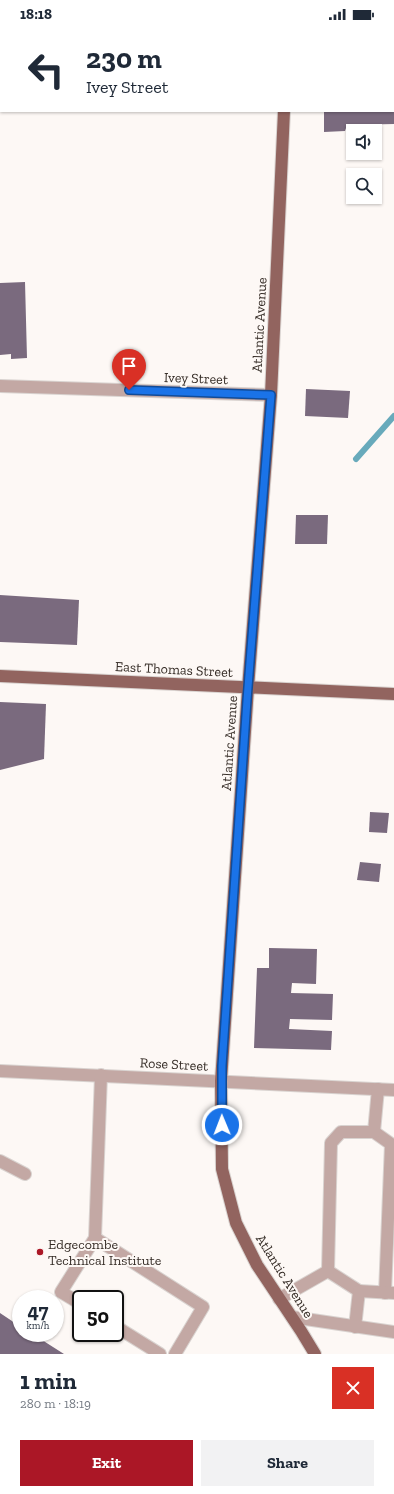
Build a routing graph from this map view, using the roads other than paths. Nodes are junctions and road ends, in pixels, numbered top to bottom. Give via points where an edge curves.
1 (284, 112) edge
2 (0, 386) edge
3 (271, 395) junction
4 (0, 676) edge
5 (248, 688) junction
6 (394, 694) edge
7 (0, 1071) edge
8 (101, 1075) junction
9 (221, 1081) junction
10 (378, 1089) junction
11 (394, 1090) edge
12 (374, 1132) junction
13 (0, 1161) edge
14 (25, 1174) dead end
15 (95, 1238) junction
16 (328, 1271) junction
17 (359, 1291) junction
18 (389, 1293) edge
19 (72, 1299) edge
20 (279, 1299) junction
21 (292, 1317) junction
22 (355, 1326) junction
23 (124, 1332) edge
24 (394, 1332) edge
25 (160, 1354) edge
26 (175, 1354) edge
27 (315, 1354) edge

1 - 3 main road, Atlantic Avenue
2 - 3 street, Ivey Street
3 - 5 main road, Atlantic Avenue
4 - 5 main road, East Thomas Street
5 - 6 main road, East Thomas Street
5 - 9 main road, Atlantic Avenue
7 - 8 street, Rose Street
8 - 9 street, Rose Street
8 - 15 street
9 - 10 street, Rose Street
9 - 20 main road, Atlantic Avenue via 222,1170 236,1223 257,1265
10 - 11 street, Rose Street
10 - 12 street
12 - 16 street via 341,1132 331,1143
12 - 18 street via 391,1144
13 - 14 street
15 - 19 street via 61,1292
15 - 26 street via 204,1307
16 - 17 street
16 - 20 street
17 - 18 street
17 - 22 street
20 - 21 main road, Atlantic Avenue
21 - 22 street
21 - 27 main road, Atlantic Avenue
22 - 24 street
23 - 25 street

